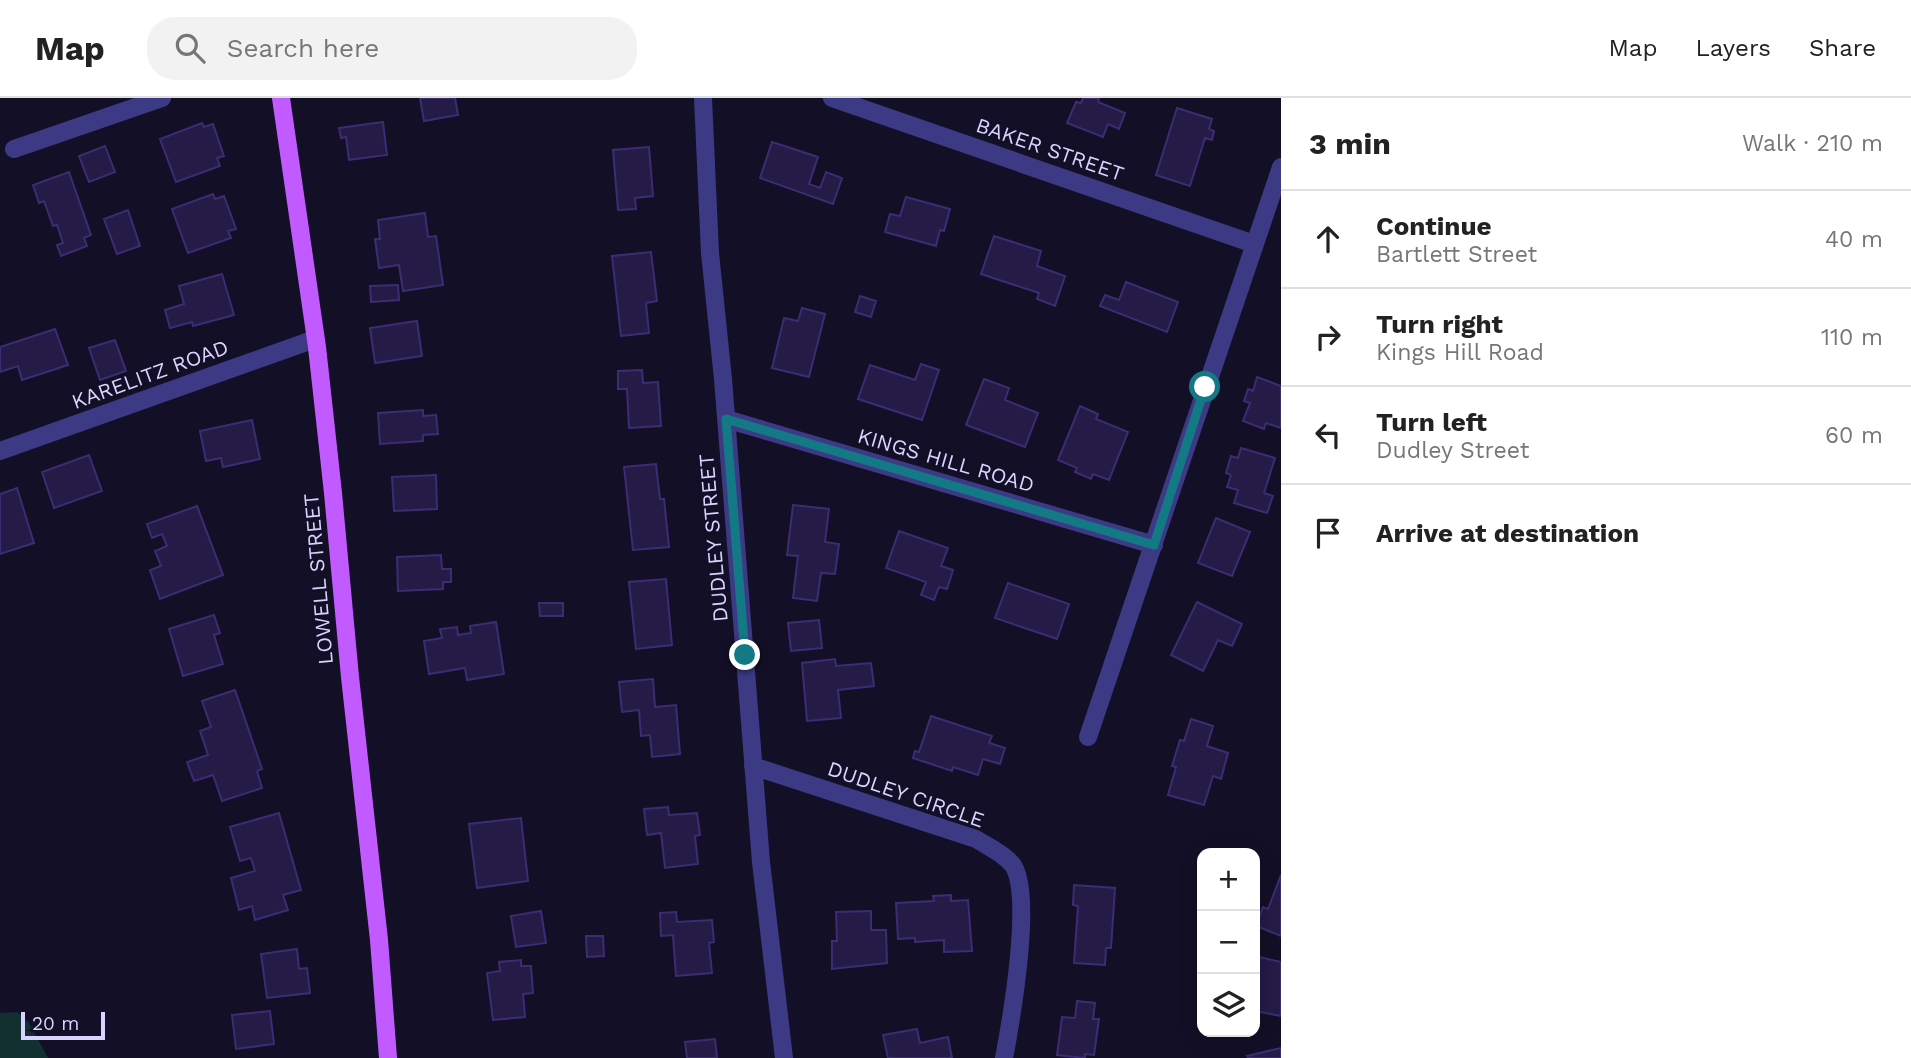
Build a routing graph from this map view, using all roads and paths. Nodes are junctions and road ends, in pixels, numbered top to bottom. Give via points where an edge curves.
1 (162, 98) edge
2 (281, 98) edge
3 (703, 98) edge
4 (832, 98) edge
5 (14, 149) dead end
6 (1281, 167) edge
7 (1254, 244) junction
8 (315, 339) junction
9 (726, 419) junction
10 (0, 451) edge
11 (1154, 545) junction
12 (1088, 737) dead end
13 (753, 766) junction
14 (388, 1058) edge
15 (784, 1058) edge
16 (1004, 1058) edge

1 - 5 street
2 - 8 main road, LOWELL STREET
3 - 9 street, DUDLEY STREET via 710,253
4 - 7 street, BAKER STREET
6 - 7 street
7 - 11 street
8 - 10 street, KARELITZ ROAD
8 - 14 main road, LOWELL STREET
9 - 11 street, KINGS HILL ROAD
9 - 13 street, DUDLEY STREET
11 - 12 street
13 - 15 street, DUDLEY STREET
13 - 16 street, DUDLEY CIRCLE via 976,839 1012,864 1020,882 1020,955

